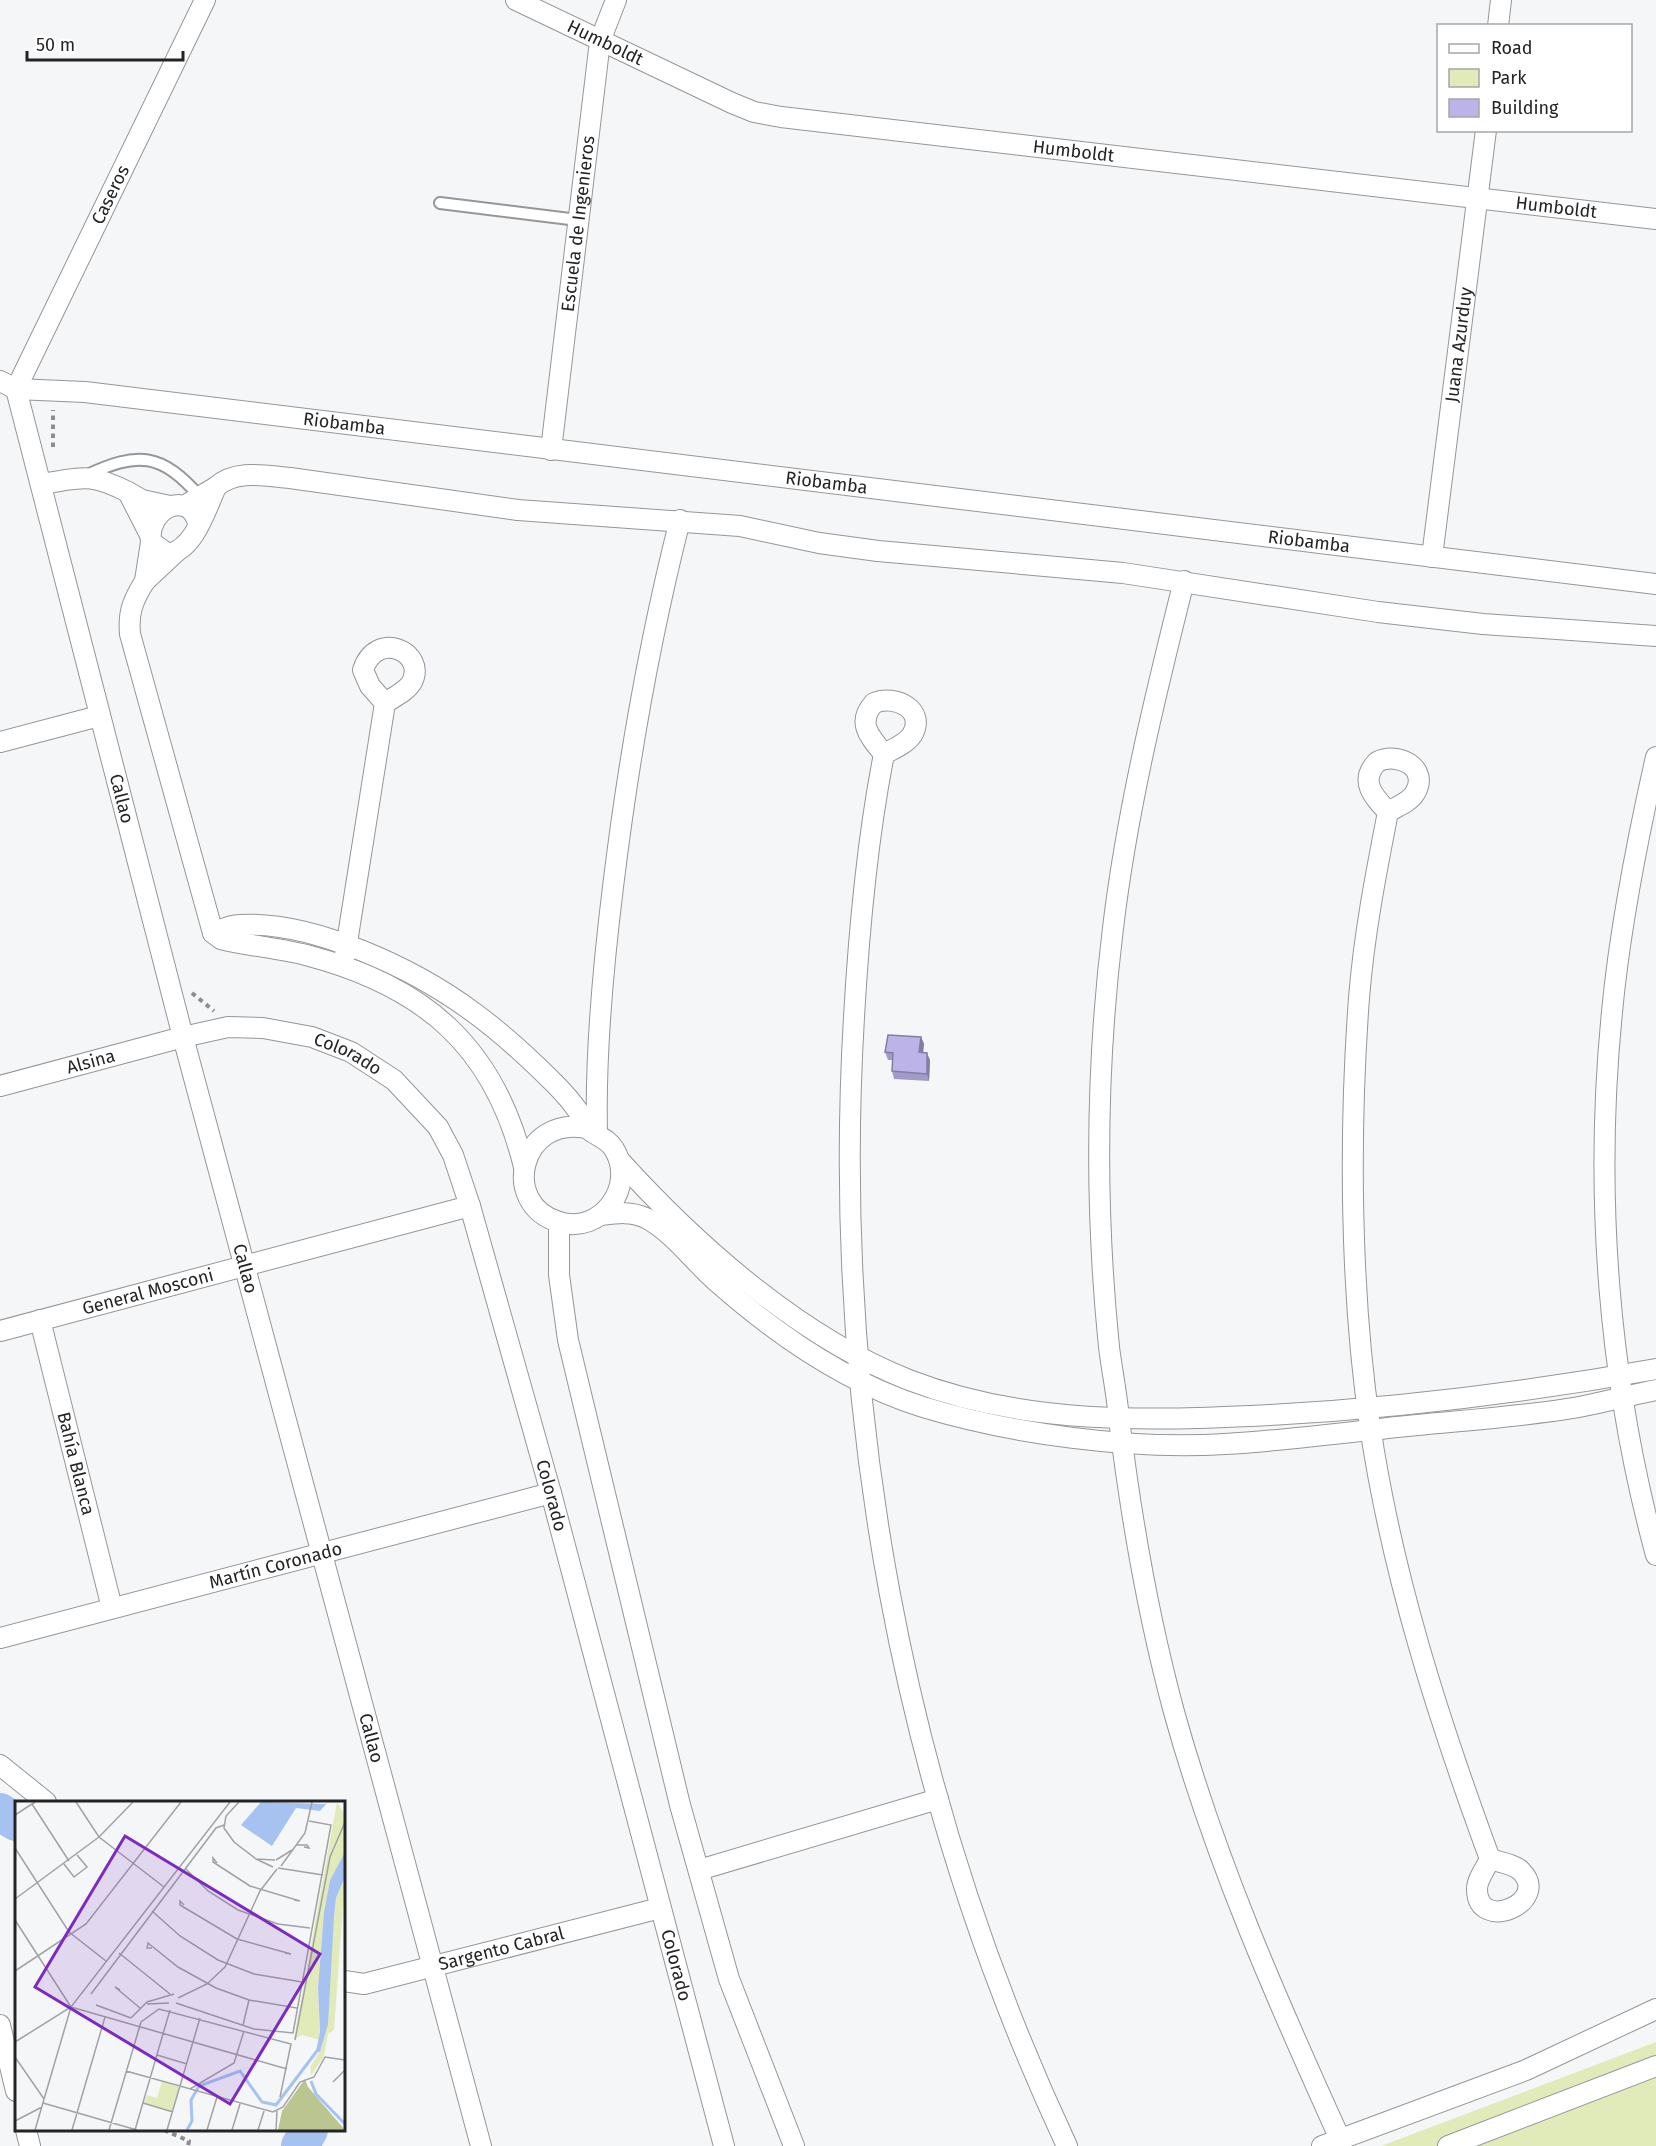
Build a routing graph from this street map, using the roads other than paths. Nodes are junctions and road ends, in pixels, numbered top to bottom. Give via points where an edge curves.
1 (206, 0) edge
2 (516, 0) edge
3 (616, 0) edge
4 (1501, 0) edge
5 (1498, 24) edge
6 (600, 41) junction
7 (1486, 132) edge
8 (1478, 198) junction
9 (440, 203) dead end
10 (1656, 219) edge
11 (578, 220) junction
12 (5, 388) edge
13 (551, 450) junction
14 (85, 476) junction
15 (41, 484) junction
16 (128, 492) junction
17 (193, 499) junction
18 (680, 520) junction
19 (198, 523) junction
20 (151, 538) junction
21 (176, 552) junction
22 (1432, 557) junction
23 (145, 581) junction
24 (1184, 581) junction
25 (1656, 584) edge
26 (1656, 636) edge
27 (385, 703) dead end
28 (99, 716) junction
29 (0, 742) edge
30 (884, 754) dead end
31 (1656, 758) edge
32 (1388, 812) dead end
33 (213, 933) junction
34 (347, 944) junction
35 (343, 967) junction
36 (183, 1037) junction
37 (0, 1086) edge
38 (592, 1130) junction
39 (620, 1161) junction
40 (524, 1167) junction
41 (470, 1206) junction
42 (602, 1215) junction
43 (559, 1222) junction
44 (245, 1266) junction
45 (40, 1320) junction
46 (0, 1331) edge
47 (856, 1356) junction
48 (1656, 1369) edge
49 (1619, 1376) junction
50 (860, 1382) junction
51 (1656, 1390) edge
52 (1622, 1396) junction
53 (1367, 1408) junction
54 (1120, 1419) junction
55 (1370, 1430) junction
56 (1122, 1442) junction
57 (551, 1492) junction
58 (322, 1553) junction
59 (1656, 1555) edge
60 (112, 1608) junction
61 (0, 1638) edge
62 (0, 1765) edge
63 (938, 1799) junction
64 (44, 1801) edge
65 (1490, 1859) dead end
66 (699, 1870) junction
67 (660, 1908) junction
68 (433, 1966) junction
69 (345, 1981) edge
70 (1656, 2009) edge
71 (0, 2025) edge
72 (1656, 2066) edge
73 (15, 2087) edge
74 (26, 2131) edge
75 (1331, 2143) edge
76 (30, 2146) edge
77 (481, 2146) edge
78 (724, 2146) edge
79 (794, 2146) edge
80 (1067, 2146) edge
81 (1448, 2146) edge

1 - 12 street, Caseros
2 - 6 street, Humboldt
3 - 6 street, Escuela de Ingenieros
4 - 5 street
6 - 8 street, Humboldt via 732,103 781,117
6 - 11 street, Escuela de Ingenieros
7 - 8 street, Juana Azurduy
8 - 10 street, Humboldt
8 - 22 street, Juana Azurduy
9 - 11 lane
11 - 13 street, Escuela de Ingenieros
12 - 13 street, Riobamba via 85,392
12 - 15 street, Callao
13 - 22 street, Riobamba
14 - 15 street
14 - 16 street via 104,479
14 - 17 lane via 114,462 146,458 173,471
15 - 28 street, Callao
16 - 17 street via 142,500
16 - 20 street
17 - 18 street via 231,477 254,475 518,510
17 - 19 street
17 - 19 street
17 - 20 street via 155,519
18 - 24 street via 740,526 878,551
18 - 38 street via 656,613 630,750 606,941
19 - 21 street via 185,546
20 - 21 street via 168,554
20 - 23 street
21 - 23 street
22 - 25 street, Riobamba
23 - 33 street via 128,614 130,634
24 - 26 street via 1378,612
24 - 54 street via 1137,777 1113,930 1106,1014 1102,1236 1109,1348
27 - 34 street
28 - 29 street
28 - 36 street, Callao
30 - 47 street via 864,895 851,1061 850,1247
31 - 49 street via 1634,854 1612,1011 1607,1078 1608,1270
32 - 53 street via 1359,997 1356,1082 1355,1238
33 - 34 street via 236,925 259,925
33 - 35 street via 221,939 306,955
34 - 35 street
34 - 38 street via 426,982 471,1010 556,1085
35 - 40 street via 407,996 443,1021 468,1046 496,1086
36 - 37 street, Alsina
36 - 41 street, Colorado via 228,1028 263,1028 312,1036 351,1052 394,1080 438,1127 453,1155
36 - 44 street, Callao
38 - 39 street via 614,1149
38 - 40 street via 563,1126 542,1137 533,1145
39 - 42 street via 619,1191
39 - 47 street via 642,1186 773,1304
40 - 43 street via 527,1194 534,1206
41 - 44 street, General Mosconi
41 - 57 street, Colorado
42 - 43 street via 574,1224
42 - 50 street via 626,1212 645,1217 764,1321
43 - 66 street via 559,1275 573,1366
44 - 45 street, General Mosconi
44 - 58 street, Callao
45 - 46 street, General Mosconi
45 - 60 street, Bahía Blanca
47 - 50 street
47 - 54 street via 907,1379 995,1406
48 - 49 street
49 - 52 street
49 - 53 street via 1474,1399
50 - 56 street via 921,1407 977,1422
50 - 63 street via 869,1475 886,1574
51 - 52 street
52 - 55 street via 1578,1407
52 - 59 street
53 - 54 street via 1168,1420
53 - 55 street
54 - 56 street
55 - 56 street via 1223,1444
55 - 65 street via 1426,1674
56 - 75 street via 1129,1502 1174,1710 1246,1924
57 - 58 street, Martín Coronado
57 - 67 street, Colorado
58 - 60 street, Martín Coronado
58 - 68 street, Callao
60 - 61 street, Martín Coronado
62 - 64 street
63 - 66 street
63 - 80 street via 999,1986
66 - 79 street via 729,1979
67 - 68 street, Sargento Cabral
67 - 78 street, Colorado
68 - 69 street, Sargento Cabral via 364,1984
68 - 77 street, Callao
70 - 75 street via 1526,2070
71 - 73 street
72 - 81 street
74 - 76 street

